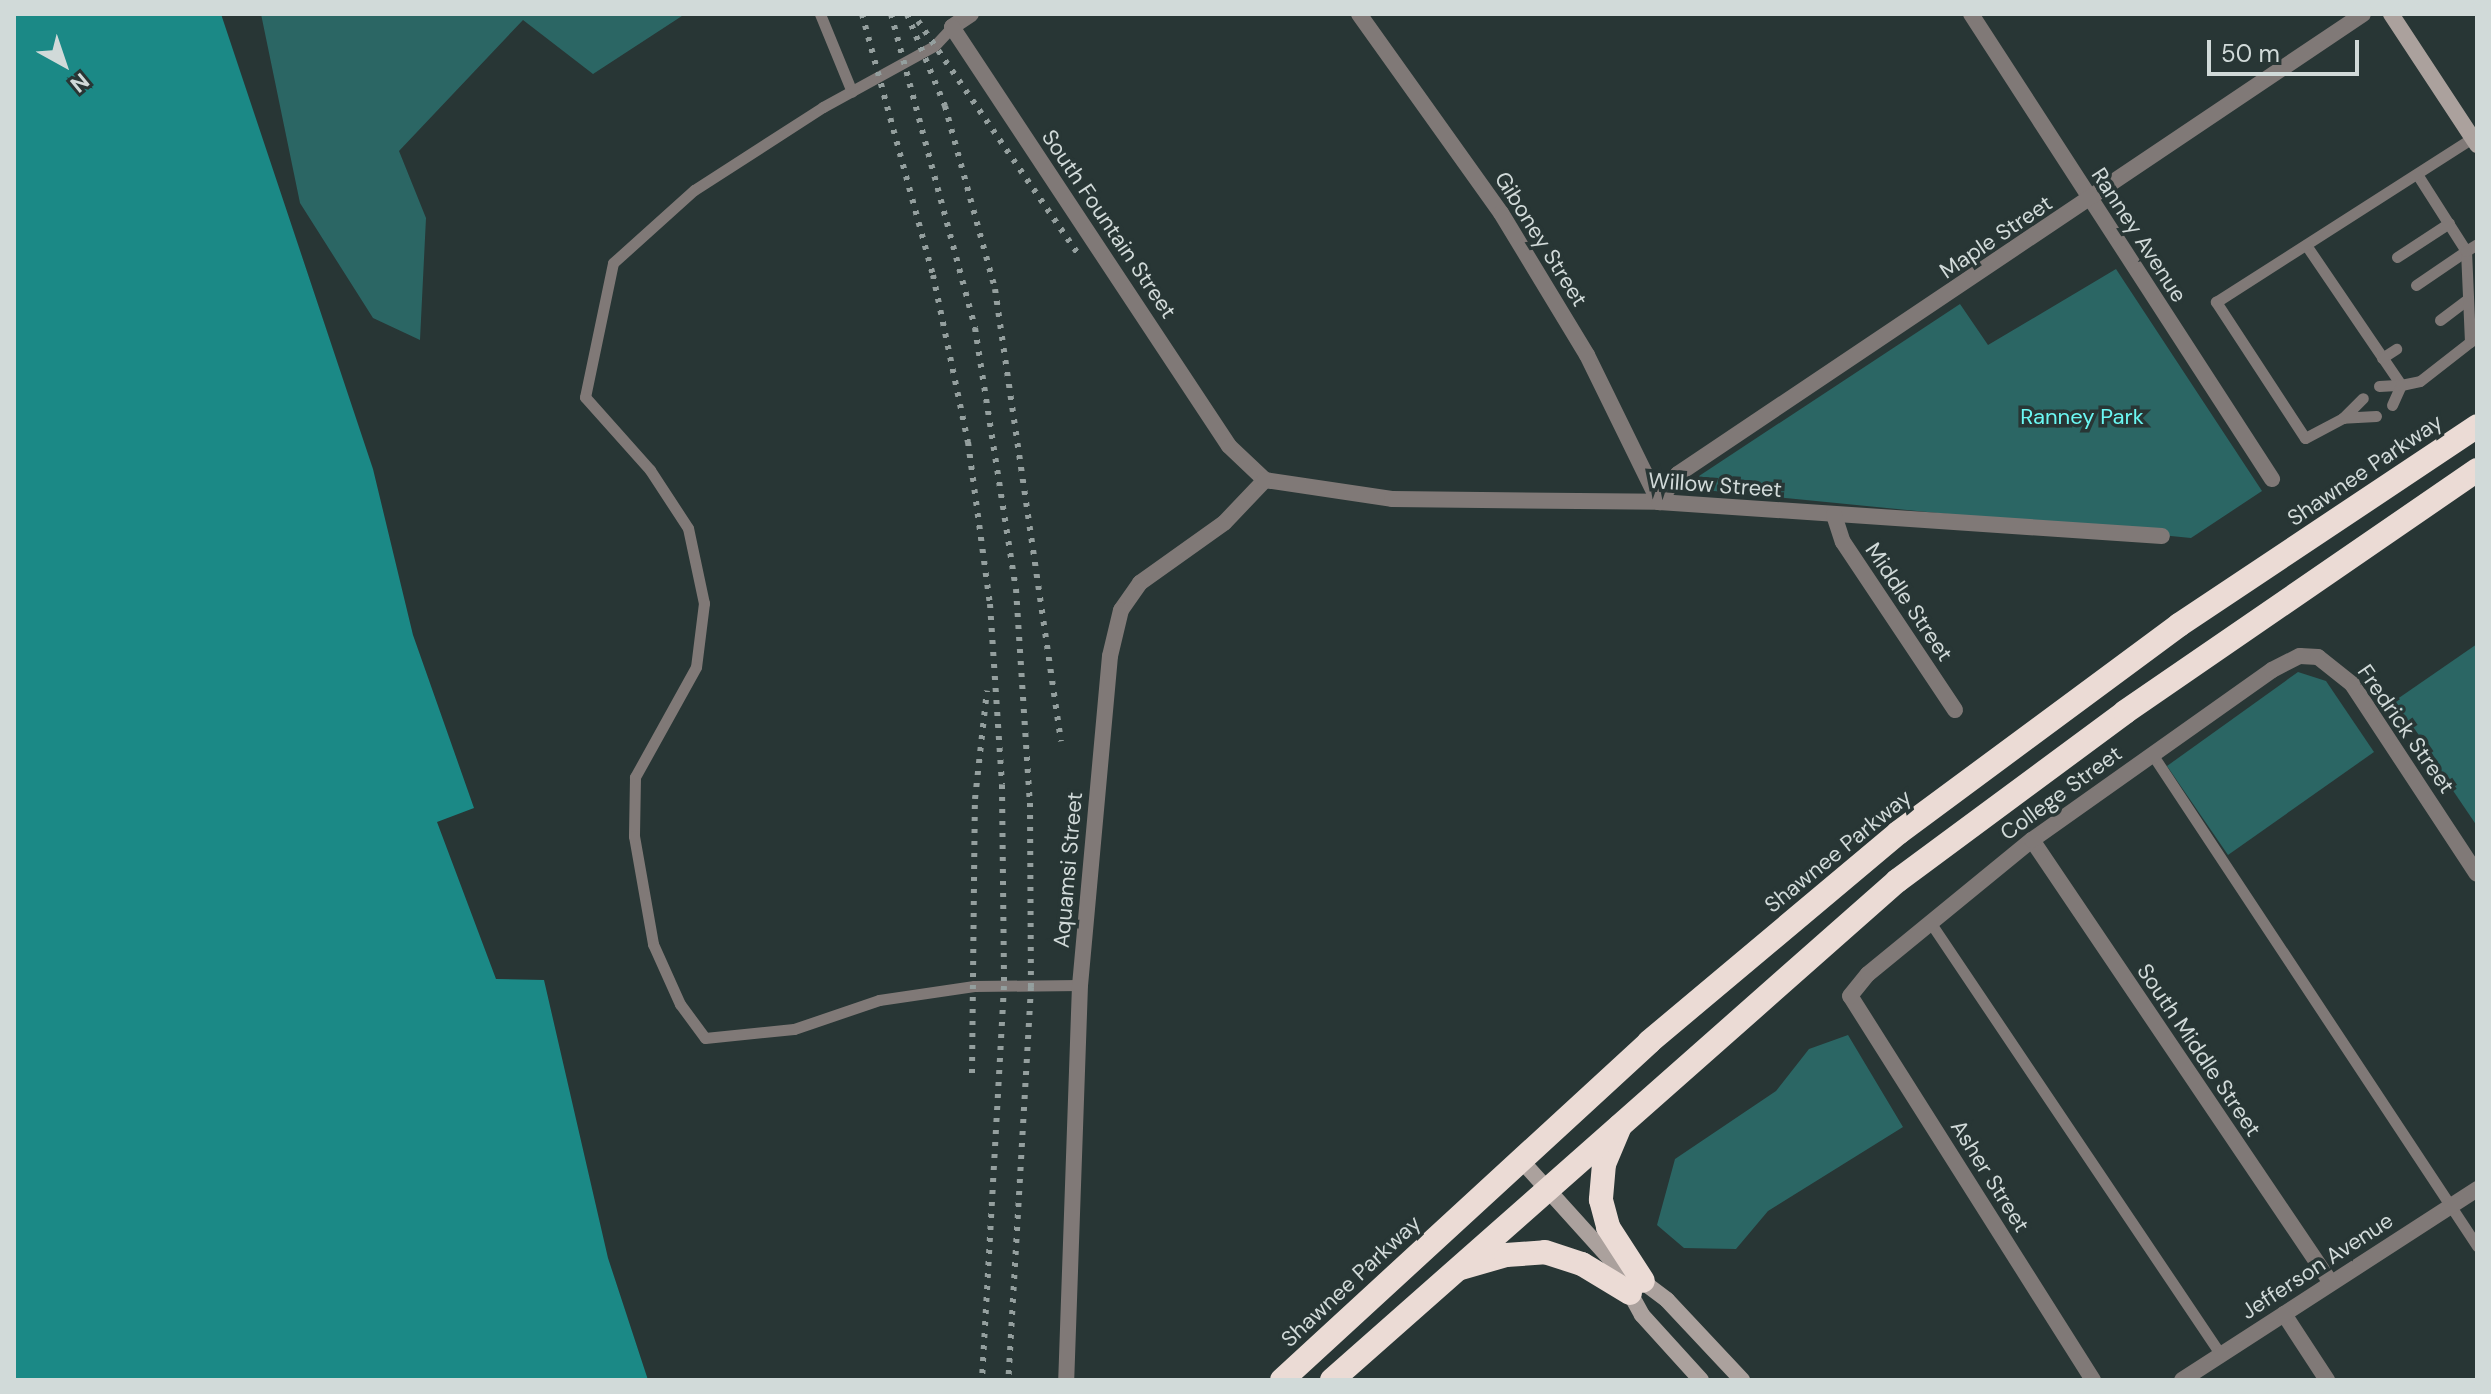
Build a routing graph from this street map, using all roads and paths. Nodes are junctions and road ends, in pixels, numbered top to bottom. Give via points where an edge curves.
1 (820, 14) edge
2 (971, 14) edge
3 (1359, 14) edge
4 (1971, 14) edge
5 (2363, 14) edge
6 (2391, 14) edge
7 (952, 27) junction
8 (852, 92) junction
9 (2475, 142) edge
10 (2417, 174) junction
11 (2090, 201) junction
12 (2449, 223) junction
13 (2306, 245) junction
14 (2472, 247) edge
15 (2397, 257) dead end
16 (2416, 285) dead end
17 (2352, 287) dead end
18 (2340, 295) junction
19 (2468, 299) junction
20 (2372, 316) dead end
21 (2440, 320) dead end
22 (2360, 325) junction
23 (2396, 349) dead end
24 (2382, 358) junction
25 (2401, 385) junction
26 (2379, 386) dead end
27 (2363, 398) dead end
28 (2392, 405) dead end
29 (2376, 416) dead end
30 (2343, 418) junction
31 (2477, 426) edge
32 (2477, 470) edge
33 (2272, 479) dead end
34 (1265, 480) junction
35 (1659, 502) junction
36 (1834, 515) junction
37 (2162, 536) dead end
38 (2318, 657) joint
39 (1955, 710) dead end
40 (2152, 754) junction
41 (2032, 840) junction
42 (2477, 874) edge
43 (1930, 922) junction
44 (1080, 985) junction
45 (1850, 996) joint
46 (1622, 1120) junction
47 (1520, 1159) junction
48 (1545, 1187) junction
49 (2477, 1189) edge
50 (2451, 1206) junction
51 (2477, 1246) edge
52 (1454, 1270) junction
53 (2331, 1283) junction
54 (1637, 1287) junction
55 (2284, 1314) junction
56 (2221, 1355) junction
57 (1066, 1380) edge
58 (1282, 1380) edge
59 (1332, 1380) edge
60 (1701, 1380) edge
61 (1742, 1380) edge
62 (2093, 1380) edge
63 (2182, 1380) edge
64 (2327, 1380) edge

1 - 8 lane
2 - 7 street
3 - 35 street, Giboney Street via 1501,213 1587,355
4 - 11 street, Ranney Avenue
5 - 11 street, Maple Street
6 - 9 street
7 - 8 lane via 934,46
7 - 34 street, South Fountain Street via 1229,446
8 - 44 lane via 694,190 613,263 585,397 650,470 688,528 704,603 696,667 635,777 634,836 653,944 680,1004 705,1038 794,1029 879,1000 946,989
9 - 10 lane
10 - 12 lane
10 - 13 lane
11 - 33 street, Ranney Avenue
11 - 35 street, Maple Street via 1678,474
12 - 14 lane
12 - 15 lane
13 - 18 lane
13 - 30 lane via 2216,302 2305,438
14 - 16 lane
14 - 19 lane
17 - 18 lane
18 - 22 lane
19 - 21 lane
19 - 25 lane via 2470,342 2420,381
20 - 22 lane
22 - 24 lane
23 - 24 lane
24 - 25 lane
25 - 26 lane
25 - 28 lane
27 - 30 lane
29 - 30 lane
31 - 47 highway, Shawnee Parkway via 2179,625 1898,833 1649,1042
32 - 46 highway via 2187,668 1897,881
34 - 35 street, Willow Street via 1392,499
34 - 44 street, Aquamsi Street via 1224,523 1140,583 1121,610 1110,656
35 - 36 street, Willow Street
36 - 37 street, Willow Street
36 - 39 street, Middle Street via 1843,542
38 - 40 street, College Street via 2300,656 2272,670
38 - 42 street, Fredrick Street via 2352,684
40 - 41 street, College Street
40 - 50 lane
41 - 43 street, College Street
41 - 53 street, South Middle Street
43 - 45 street, College Street
43 - 56 lane
44 - 57 street, Aquamsi Street
45 - 62 street, Asher Street
46 - 48 highway
46 - 54 highway via 1604,1164 1601,1200
47 - 48 street
47 - 58 highway, Shawnee Parkway
48 - 52 highway
48 - 54 street
49 - 50 street, Jefferson Avenue
50 - 51 lane
50 - 53 street, Jefferson Avenue
52 - 54 highway via 1506,1255 1545,1252
52 - 59 highway
53 - 55 street, Jefferson Avenue
54 - 60 street via 1642,1315
54 - 61 street
55 - 56 street, Jefferson Avenue
55 - 64 street
56 - 63 street, Jefferson Avenue

